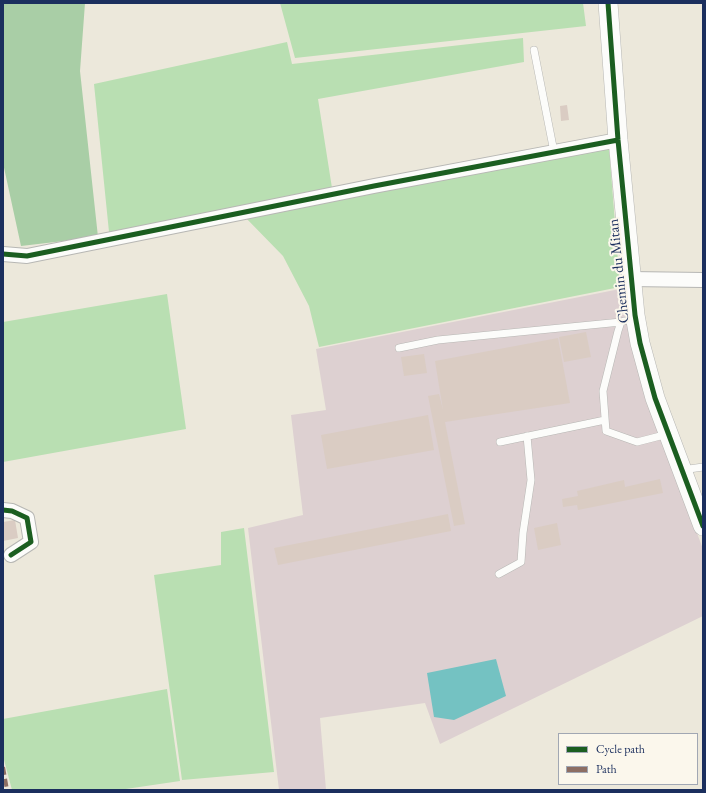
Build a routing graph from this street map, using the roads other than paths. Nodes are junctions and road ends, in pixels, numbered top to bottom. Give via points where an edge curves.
1 (608, 3) edge
2 (534, 50) dead end
3 (618, 140) junction
4 (554, 152) junction
5 (3, 254) edge
6 (630, 279) junction
7 (703, 280) edge
8 (628, 319) junction
9 (399, 348) dead end
10 (605, 420) junction
11 (668, 434) junction
12 (527, 436) junction
13 (500, 442) dead end
14 (703, 467) edge
15 (682, 470) junction
16 (3, 510) edge
17 (703, 526) edge
18 (11, 555) dead end
19 (499, 574) dead end

1 - 3 street, Chemin du Mitan
2 - 4 lane
3 - 4 street
3 - 6 street, Chemin du Mitan
4 - 5 street via 366,187 27,256
6 - 7 street
6 - 8 street, Chemin du Mitan
8 - 9 lane via 438,340
8 - 10 lane via 618,331 604,391
8 - 11 street, Chemin du Mitan via 640,343
10 - 11 lane via 606,431 637,442
10 - 12 lane
11 - 15 street, Chemin du Mitan
12 - 13 lane
12 - 19 lane via 531,480 521,562
14 - 15 lane
15 - 17 street, Chemin du Mitan
16 - 18 street via 27,518 31,542

